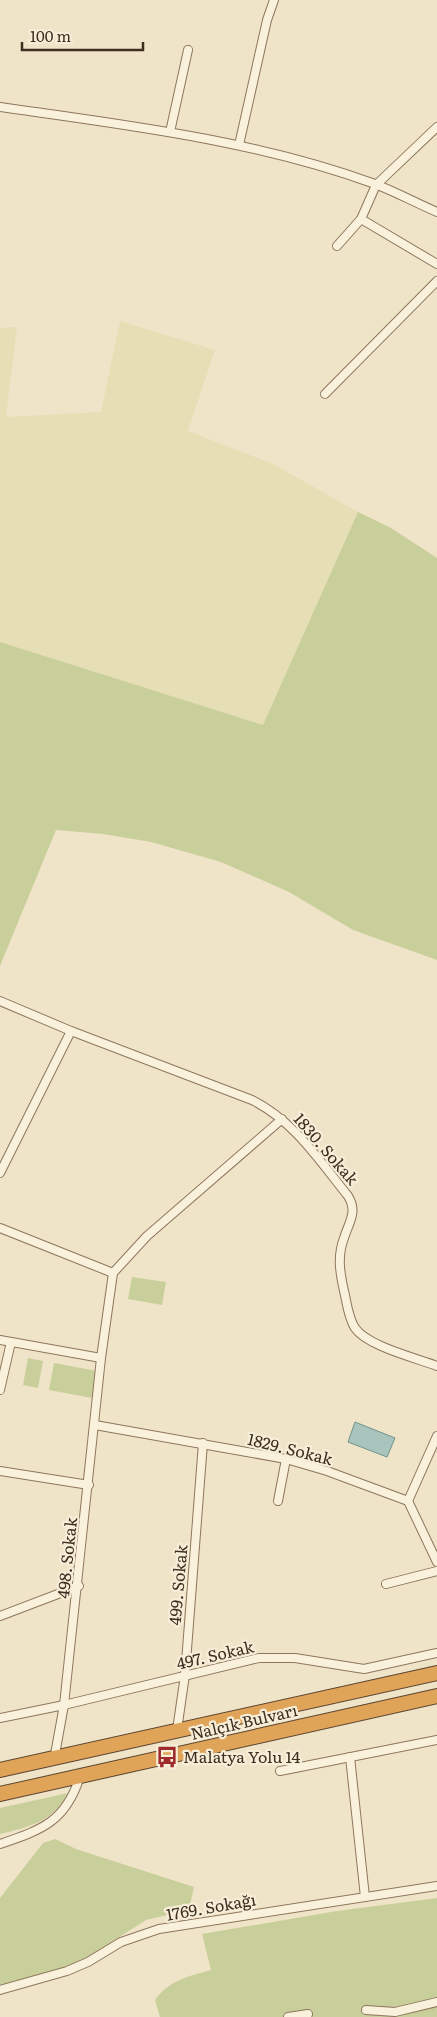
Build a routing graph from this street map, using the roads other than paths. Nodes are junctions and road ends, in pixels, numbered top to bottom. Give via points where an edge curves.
1 (274, 0) edge
2 (188, 50) dead end
3 (0, 107) edge
4 (437, 127) edge
5 (170, 132) junction
6 (239, 145) junction
7 (376, 185) junction
8 (437, 212) edge
9 (361, 219) junction
10 (337, 246) dead end
11 (437, 264) edge
12 (437, 281) edge
13 (325, 394) dead end
14 (0, 1001) edge
15 (71, 1032) junction
16 (282, 1119) junction
17 (0, 1173) edge
18 (0, 1228) edge
19 (113, 1273) junction
20 (0, 1340) edge
21 (11, 1342) junction
22 (101, 1358) junction
23 (437, 1366) edge
24 (0, 1390) edge
25 (94, 1425) junction
26 (437, 1436) edge
27 (203, 1443) junction
28 (286, 1459) junction
29 (0, 1471) edge
30 (89, 1485) junction
31 (278, 1501) dead end
32 (408, 1501) junction
33 (437, 1562) edge
34 (437, 1572) edge
35 (386, 1584) dead end
36 (79, 1586) junction
37 (0, 1616) edge
38 (437, 1653) edge
39 (437, 1673) edge
40 (185, 1675) junction
41 (437, 1696) edge
42 (64, 1705) junction
43 (0, 1718) edge
44 (176, 1730) junction
45 (437, 1740) edge
46 (350, 1757) junction
47 (54, 1760) junction
48 (0, 1770) edge
49 (280, 1771) dead end
50 (80, 1776) junction
51 (0, 1794) edge
52 (0, 1844) edge
53 (437, 1886) edge
54 (366, 1897) junction
55 (0, 1990) edge
56 (437, 2002) edge
57 (366, 2010) dead end
58 (308, 2014) dead end
59 (288, 2017) edge

1 - 6 street
2 - 5 street
3 - 5 street
4 - 7 street
5 - 6 street
6 - 7 street
7 - 8 street
7 - 9 street
9 - 10 street
9 - 11 street
12 - 13 street
14 - 15 street, 1830. Sokak
15 - 16 street, 1830. Sokak via 252,1100
15 - 17 street
16 - 19 street via 147,1236
16 - 23 street, 1830. Sokak via 307,1145 352,1204 352,1220 344,1238 340,1262 342,1282 356,1329 368,1339
18 - 19 street
19 - 22 street, 498. Sokak
20 - 21 street
21 - 22 street
21 - 24 street
22 - 25 street, 498. Sokak
25 - 27 street, 1829. Sokak
25 - 30 street, 498. Sokak
26 - 32 street
27 - 28 street, 1829. Sokak
27 - 40 street, 499. Sokak
28 - 31 street
28 - 32 street, 1829. Sokak
29 - 30 street
30 - 36 street, 498. Sokak
32 - 33 street
34 - 35 street
36 - 37 street
36 - 42 street, 498. Sokak
38 - 40 street, 497. Sokak via 364,1669 295,1658 259,1658
39 - 44 highway, Nalçık Bulvarı
40 - 42 street, 497. Sokak
40 - 44 street, 499. Sokak
41 - 50 highway, Nalçık Bulvarı
42 - 43 street, 497. Sokak
42 - 47 street, 498. Sokak
44 - 47 highway, Nalçık Bulvarı
45 - 46 street
46 - 49 street
46 - 54 street
47 - 48 highway, Nalçık Bulvarı
50 - 51 highway, Nalçık Bulvarı
50 - 52 street via 70,1801 52,1821 38,1832
53 - 54 street, 1769. Sokağı
54 - 55 street, 1769. Sokağı via 159,1929 122,1942 67,1971
56 - 57 street via 395,2012
58 - 59 street

